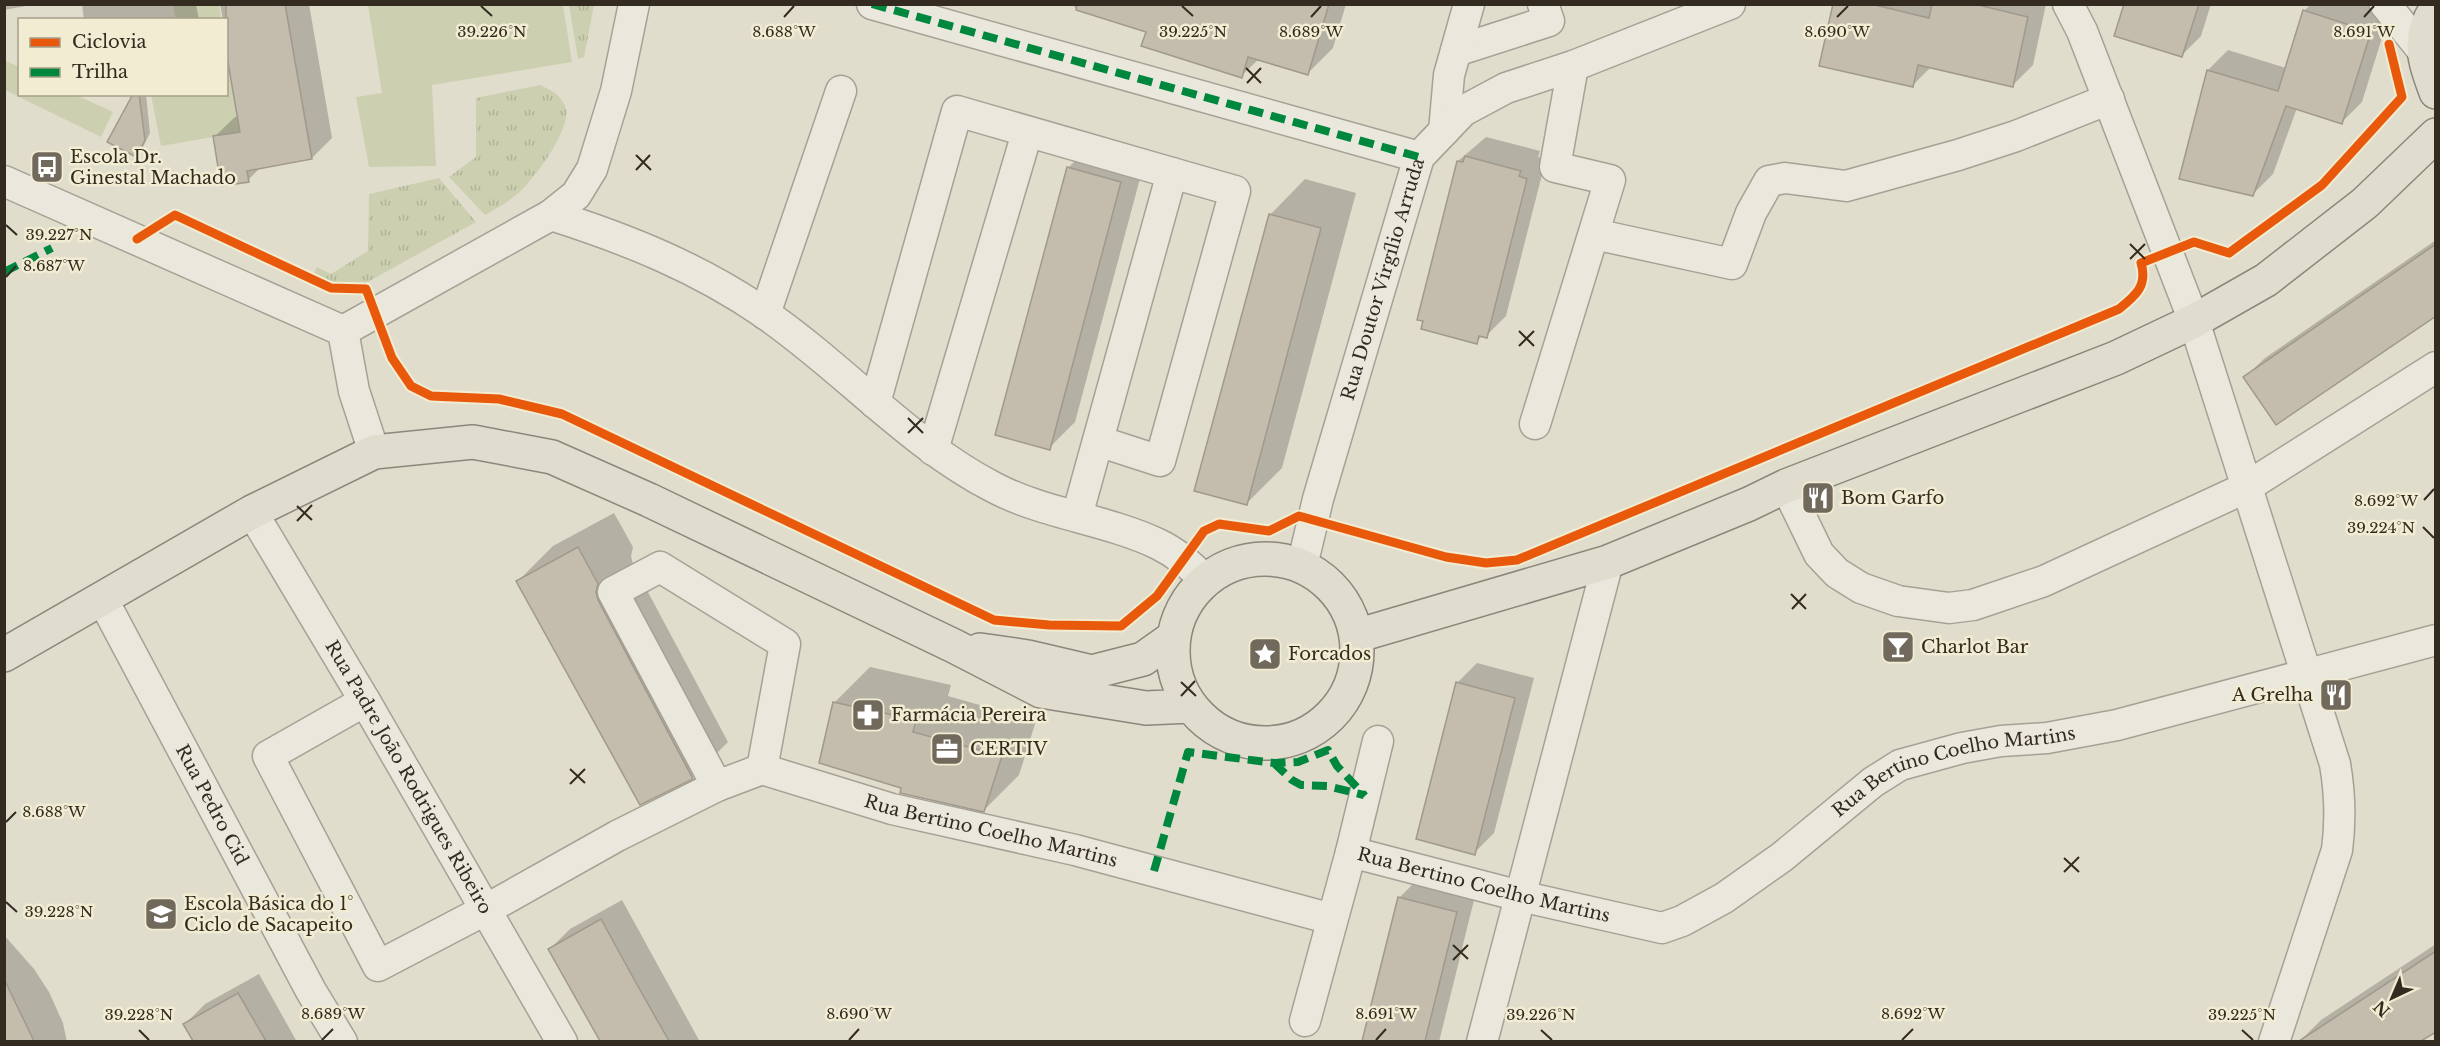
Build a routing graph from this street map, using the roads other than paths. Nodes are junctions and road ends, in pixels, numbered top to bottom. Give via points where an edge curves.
1 (634, 4) edge
2 (872, 4) edge
3 (1469, 4) edge
4 (1543, 4) edge
5 (1730, 4) edge
6 (2068, 4) edge
7 (2385, 4) edge
8 (2436, 9) edge
9 (1456, 51) junction
10 (2423, 51) junction
11 (1573, 66) junction
12 (841, 91) dead end
13 (2436, 92) edge
14 (2109, 99) junction
15 (1444, 131) junction
16 (1027, 133) junction
17 (2436, 135) edge
18 (1419, 157) junction
19 (1172, 173) junction
20 (4, 181) edge
21 (551, 215) junction
22 (1594, 234) junction
23 (765, 314) junction
24 (2194, 321) junction
25 (343, 331) junction
26 (2436, 367) edge
27 (875, 402) junction
28 (1535, 424) dead end
29 (1098, 441) junction
30 (933, 450) junction
31 (374, 452) junction
32 (1786, 486) junction
33 (2245, 488) junction
34 (252, 512) junction
35 (1077, 516) junction
36 (1608, 562) junction
37 (1302, 566) junction
38 (1205, 580) junction
39 (103, 600) junction
40 (1356, 636) junction
41 (1173, 637) junction
42 (2436, 640) edge
43 (954, 646) junction
44 (4, 655) edge
45 (2306, 676) junction
46 (365, 701) junction
47 (1191, 705) junction
48 (1378, 741) dead end
49 (762, 769) junction
50 (717, 786) junction
51 (1351, 852) junction
52 (1520, 896) junction
53 (487, 909) junction
54 (1332, 919) junction
55 (1305, 1022) dead end
56 (342, 1041) edge
57 (562, 1041) edge
58 (1482, 1041) edge
59 (2274, 1041) edge

1 - 21 street via 616,91 592,169 576,195
2 - 18 street
3 - 9 street
4 - 9 street via 1548,21
5 - 11 street, Rua Doutor Virgílio Arruda
6 - 14 street
7 - 10 street
8 - 10 main road via 2428,20
9 - 15 street via 1449,75
10 - 13 main road
11 - 15 street, Rua Doutor Virgílio Arruda via 1506,88 1463,111
11 - 22 street via 1555,168 1610,180
12 - 23 street
14 - 22 street via 1977,149 1846,186 1785,178 1769,181 1751,213 1732,264
14 - 24 street
15 - 18 street, Rua Doutor Virgílio Arruda
16 - 19 street
16 - 27 street via 957,111
16 - 30 street
17 - 24 main road via 2365,204 2266,279
18 - 37 street, Rua Doutor Virgílio Arruda via 1321,488
19 - 29 street
19 - 29 street via 1235,191 1160,461
20 - 25 street
21 - 23 street via 653,250
21 - 25 street
22 - 28 street
23 - 27 street
24 - 32 main road via 2116,358
24 - 33 street
25 - 31 street via 354,391
26 - 33 street
27 - 30 street
29 - 35 street
30 - 35 street via 997,489
31 - 34 main road
31 - 43 main road via 473,442 552,457
32 - 33 street via 1819,555 1837,573 1861,588 1898,602 1949,608 1973,605 2044,581
32 - 36 main road
33 - 45 street
34 - 39 main road
34 - 46 street, Rua Padre João Rodrigues Ribeiro
35 - 38 street via 1158,544 1183,559
36 - 40 main road
36 - 52 street
37 - 38 main road via 1269,558 1235,563
37 - 40 main road via 1328,583 1347,607
38 - 41 main road via 1184,605
39 - 44 main road
39 - 56 street, Rua Pedro Cid via 311,991
40 - 47 main road via 1356,667 1346,696 1327,720 1301,736 1271,743 1241,740 1213,727
41 - 43 main road via 1143,658 1092,672
41 - 47 main road via 1175,673
42 - 45 street, Rua Bertino Coelho Martins
43 - 47 main road via 1041,691 1146,708
45 - 52 street, Rua Bertino Coelho Martins via 2117,725 1982,745 1900,765 1732,893 1682,921 1662,927
45 - 59 street via 2335,764 2340,825 2337,850
46 - 53 street, Rua Padre João Rodrigues Ribeiro
46 - 53 street via 268,756 378,966
48 - 51 street
49 - 50 street
49 - 50 street via 785,644 660,567 614,592
49 - 54 street, Rua Bertino Coelho Martins via 892,809 1075,850
50 - 53 street via 617,836
51 - 52 street, Rua Bertino Coelho Martins
51 - 54 street, Rua Bertino Coelho Martins
52 - 58 street
53 - 57 street, Rua Padre João Rodrigues Ribeiro
54 - 55 street

